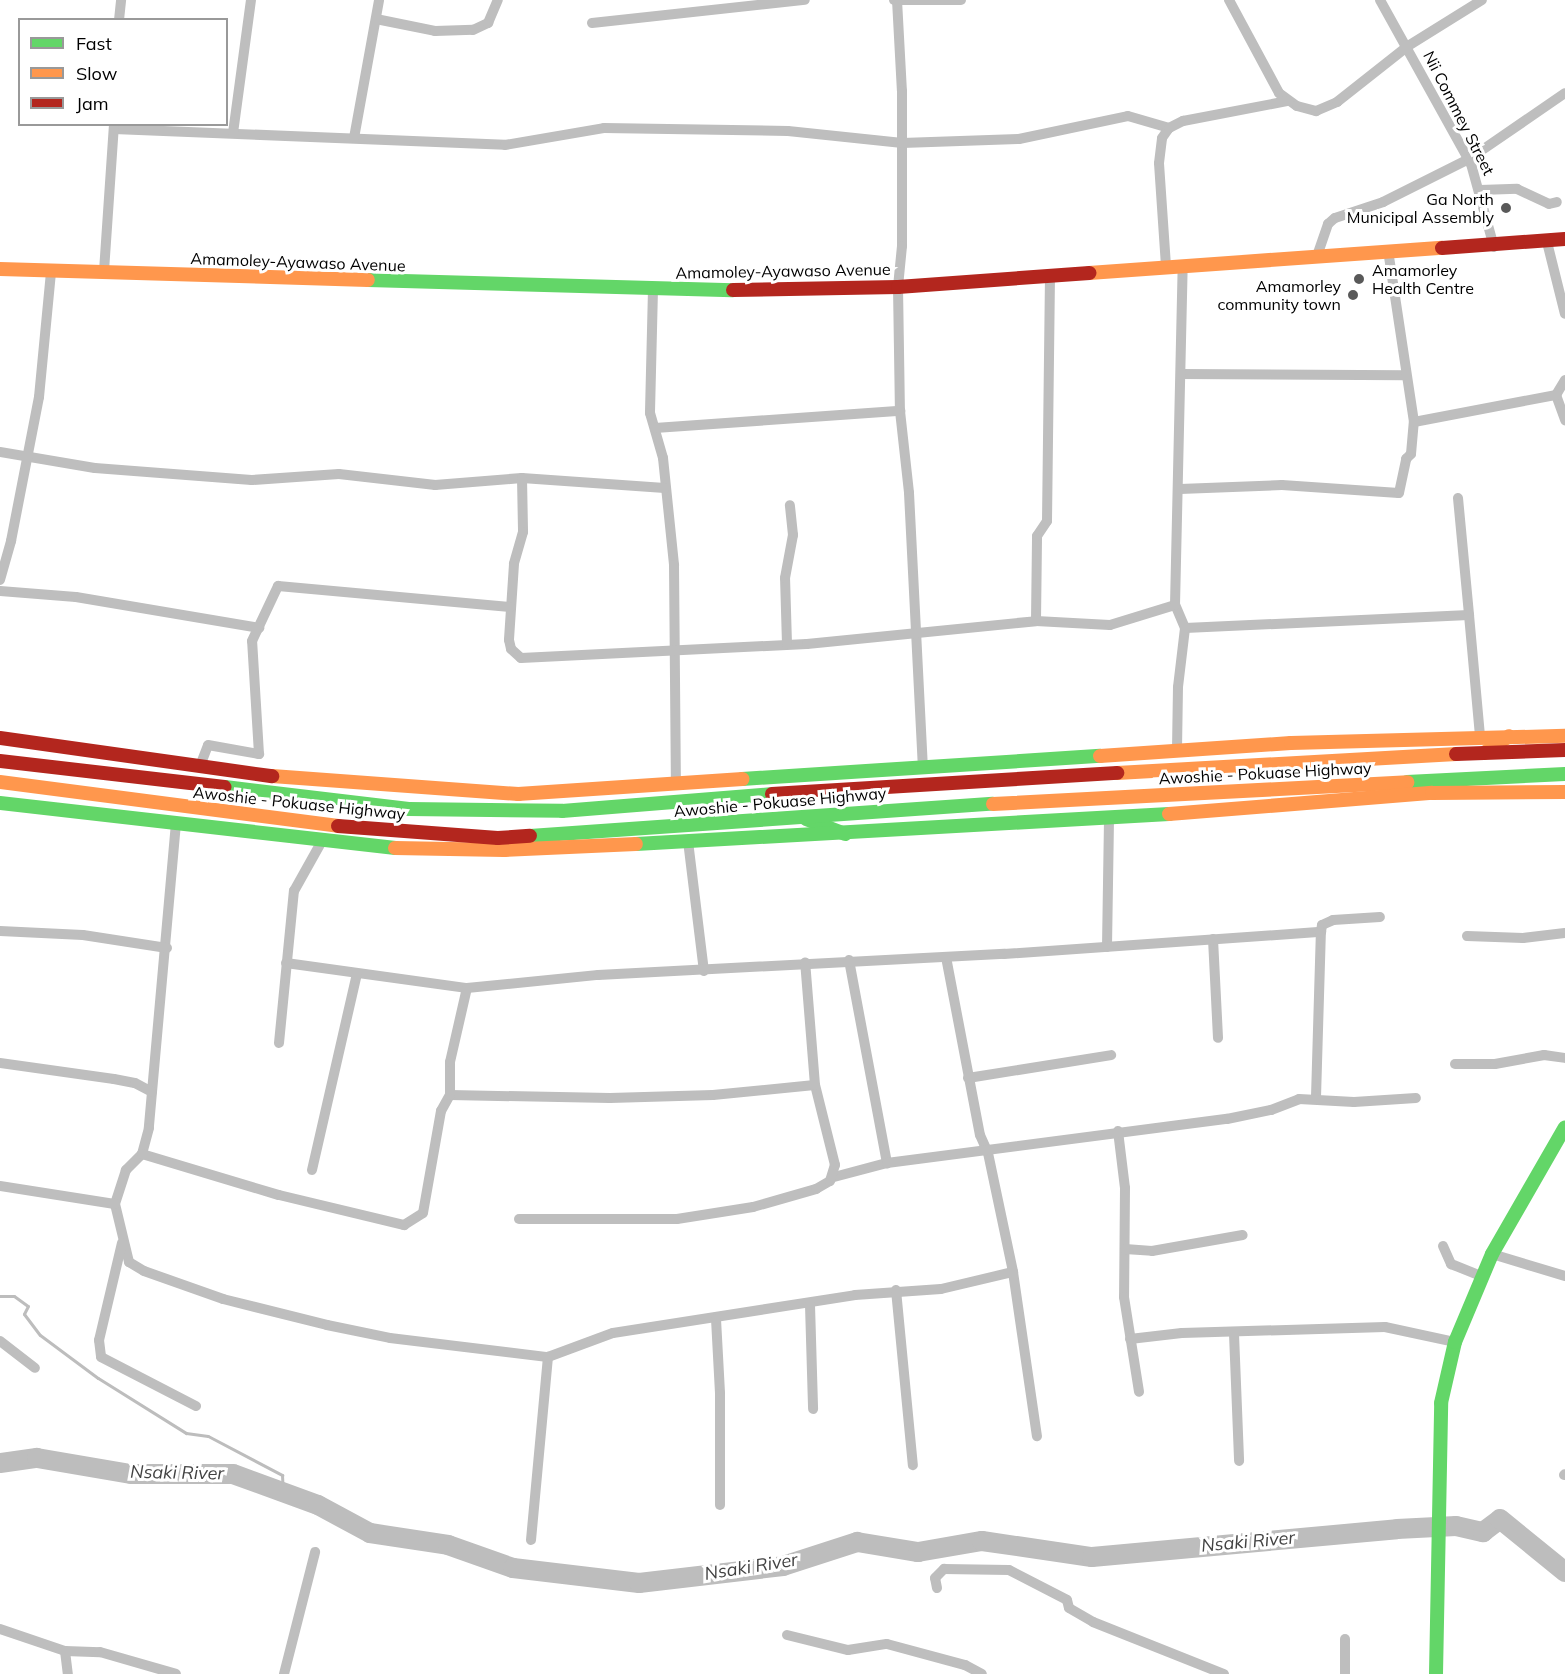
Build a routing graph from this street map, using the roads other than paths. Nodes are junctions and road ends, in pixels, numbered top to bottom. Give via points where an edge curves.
1 (121, 0) edge
2 (251, 0) edge
3 (379, 0) edge
4 (498, 0) edge
5 (805, 0) edge
6 (896, 0) edge
7 (961, 0) edge
8 (1229, 0) edge
9 (1380, 0) edge
10 (1482, 0) edge
11 (759, 2) edge
12 (119, 18) edge
13 (376, 19) junction
14 (591, 23) dead end
15 (1408, 46) junction
16 (1565, 93) edge
17 (1288, 101) junction
18 (114, 127) edge
19 (1169, 128) junction
20 (233, 133) junction
21 (354, 138) junction
22 (902, 143) junction
23 (1469, 159) junction
24 (1480, 190) junction
25 (1557, 202) dead end
26 (1565, 239) edge
27 (1547, 242) junction
28 (1494, 247) junction
29 (1388, 251) junction
30 (1317, 256) junction
31 (1183, 265) junction
32 (1166, 266) junction
33 (0, 268) edge
34 (104, 271) junction
35 (51, 273) junction
36 (1050, 275) junction
37 (898, 286) junction
38 (653, 289) junction
39 (1565, 314) edge
40 (1181, 374) junction
41 (1406, 375) junction
42 (1565, 380) edge
43 (1557, 395) junction
44 (900, 411) junction
45 (1565, 420) edge
46 (1414, 423) junction
47 (655, 428) junction
48 (0, 452) edge
49 (27, 457) junction
50 (522, 478) junction
51 (665, 488) junction
52 (1180, 489) junction
53 (1458, 498) dead end
54 (790, 505) dead end
55 (0, 580) edge
56 (0, 591) edge
57 (1175, 605) junction
58 (510, 607) junction
59 (1469, 615) junction
60 (1036, 621) junction
61 (259, 628) junction
62 (1185, 628) junction
63 (914, 632) junction
64 (787, 644) junction
65 (677, 649) junction
66 (1509, 736) junction
67 (1565, 736) edge
68 (1480, 737) junction
69 (0, 738) edge
70 (1177, 750) junction
71 (1565, 750) edge
72 (1484, 754) junction
73 (0, 761) edge
74 (200, 766) junction
75 (923, 766) junction
76 (1565, 774) edge
77 (0, 782) edge
78 (676, 783) junction
79 (249, 792) junction
80 (1565, 792) edge
81 (0, 803) edge
82 (238, 814) junction
83 (1109, 816) junction
84 (803, 818) junction
85 (176, 822) junction
86 (844, 834) junction
87 (688, 841) junction
88 (322, 842) junction
89 (1380, 917) dead end
90 (0, 931) edge
91 (1321, 932) junction
92 (1565, 933) edge
93 (1467, 936) dead end
94 (1213, 939) junction
95 (1107, 947) junction
96 (167, 948) junction
97 (946, 957) junction
98 (849, 960) junction
99 (805, 962) junction
100 (286, 963) junction
101 (704, 971) junction
102 (357, 974) junction
103 (467, 988) junction
104 (1218, 1038) dead end
105 (279, 1043) dead end
106 (1111, 1055) dead end
107 (1565, 1058) edge
108 (0, 1063) edge
109 (1455, 1064) dead end
110 (968, 1078) junction
111 (815, 1085) junction
112 (152, 1092) junction
113 (450, 1095) junction
114 (1316, 1097) junction
115 (1416, 1098) dead end
116 (1565, 1127) edge
117 (1118, 1131) junction
118 (988, 1153) junction
119 (142, 1154) junction
120 (887, 1163) junction
121 (312, 1170) dead end
122 (834, 1177) junction
123 (0, 1186) edge
124 (115, 1204) junction
125 (519, 1219) dead end
126 (1243, 1235) dead end
127 (122, 1243) junction
128 (1443, 1246) dead end
129 (1125, 1249) junction
130 (1492, 1254) junction
131 (1013, 1272) junction
132 (1481, 1276) junction
133 (1565, 1276) edge
134 (896, 1290) junction
135 (810, 1305) junction
136 (716, 1318) junction
137 (1234, 1334) junction
138 (1130, 1339) junction
139 (0, 1341) edge
140 (1455, 1342) junction
141 (548, 1357) junction
142 (35, 1368) dead end
143 (1139, 1392) dead end
144 (196, 1406) dead end
145 (813, 1409) dead end
146 (1037, 1436) dead end
147 (1239, 1461) dead end
148 (913, 1465) dead end
149 (720, 1505) dead end
150 (531, 1540) dead end
151 (315, 1552) dead end
152 (937, 1588) dead end
153 (0, 1629) edge
154 (787, 1635) dead end
155 (1346, 1639) dead end
156 (65, 1651) junction
157 (68, 1674) edge
158 (176, 1674) edge
159 (284, 1674) edge
160 (982, 1674) edge
161 (1224, 1674) edge
162 (1345, 1674) edge
163 (1436, 1674) edge

1 - 12 street
2 - 20 street
3 - 13 street
4 - 13 street via 488,23 473,30 435,31
5 - 11 street
6 - 7 street
6 - 22 street
8 - 17 street via 1272,84
9 - 15 street, Nii Commey Street
10 - 15 street
11 - 14 street
13 - 21 street
15 - 17 street via 1325,108 1308,110
15 - 23 street, Nii Commey Street
16 - 23 street
17 - 19 street via 1183,121
18 - 20 street
18 - 34 street
19 - 22 street via 1128,116 1019,139
19 - 32 street via 1162,138 1159,163
20 - 21 street
21 - 22 street via 505,145 604,128 788,131
22 - 37 street
23 - 24 street, Nii Commey Street
23 - 30 street via 1383,202 1335,218 1328,224
24 - 25 street via 1517,189 1549,204
24 - 28 street, Nii Commey Street
26 - 27 street, Amamoley-Ayawaso Avenue
27 - 28 street, Amamoley-Ayawaso Avenue
27 - 39 street
28 - 29 street, Amamoley-Ayawaso Avenue
29 - 30 street, Amamoley-Ayawaso Avenue
29 - 41 street
30 - 31 street, Amamoley-Ayawaso Avenue
31 - 32 street, Amamoley-Ayawaso Avenue
31 - 40 street
32 - 36 street, Amamoley-Ayawaso Avenue
33 - 35 street, Amamoley-Ayawaso Avenue
34 - 35 street, Amamoley-Ayawaso Avenue
34 - 38 street, Amamoley-Ayawaso Avenue
35 - 49 street via 39,398
36 - 37 street, Amamoley-Ayawaso Avenue
36 - 60 street via 1047,521 1037,536
37 - 38 street, Amamoley-Ayawaso Avenue
37 - 44 street
38 - 47 street via 648,361 650,413
40 - 41 street
40 - 52 street
41 - 46 street
42 - 43 street
43 - 45 street
43 - 46 street
44 - 47 street
44 - 63 street via 909,493
46 - 52 street via 1411,454 1406,459 1401,490 1395,495 1282,485
47 - 51 street
48 - 49 street
49 - 50 street via 95,468 241,480 339,474 435,485
49 - 55 street
50 - 51 street
50 - 58 street via 523,532
51 - 65 street
52 - 57 street
53 - 59 street
54 - 64 street via 793,535 785,578
56 - 61 street via 76,597
57 - 60 street via 1110,625
57 - 62 street
58 - 61 street via 278,586
58 - 65 street via 509,640 511,649 521,658
59 - 62 street
59 - 68 street
60 - 63 street
61 - 74 street via 252,641 259,754 208,746
62 - 70 street via 1178,687
63 - 64 street
63 - 75 street
64 - 65 street
65 - 78 street
66 - 67 street
66 - 68 street
66 - 72 street
68 - 70 street
69 - 74 street
70 - 75 street via 1082,760
71 - 72 street, Awoshie - Pokuase Highway
72 - 79 street, Awoshie - Pokuase Highway via 720,796 562,811 409,809
73 - 79 street, Awoshie - Pokuase Highway
74 - 78 street via 294,780 518,794
75 - 78 street
76 - 84 street, Awoshie - Pokuase Highway via 968,804
77 - 82 street, Awoshie - Pokuase Highway
79 - 82 street
80 - 83 street via 1432,793 1337,803
81 - 85 street
82 - 84 street, Awoshie - Pokuase Highway via 498,838
83 - 86 street
83 - 95 street
84 - 86 street
85 - 88 street
85 - 96 street
86 - 87 street
87 - 88 street via 504,850 411,850
87 - 101 street
88 - 100 street via 294,891
89 - 91 street via 1333,920 1322,925
90 - 96 street via 83,935
91 - 94 street
91 - 114 street
92 - 93 street via 1523,938
94 - 95 street
94 - 104 street
95 - 97 street
96 - 112 street
97 - 98 street
97 - 110 street
98 - 99 street
98 - 120 street
99 - 101 street
99 - 111 street
100 - 102 street
100 - 105 street
101 - 103 street via 598,975
102 - 103 street
102 - 121 street
103 - 113 street via 450,1062
106 - 110 street
107 - 109 street via 1544,1055 1494,1064
108 - 112 street via 125,1081
110 - 118 street via 980,1135
111 - 113 street via 713,1095
111 - 122 street via 835,1165
112 - 119 street
113 - 119 street via 441,1111 423,1213 404,1225 279,1195
114 - 115 street via 1354,1102
114 - 117 street via 1227,1119
116 - 130 street
117 - 118 street
117 - 129 street via 1124,1168
118 - 120 street
118 - 131 street
119 - 124 street via 126,1170
120 - 122 street
122 - 125 street via 816,1190 753,1207 677,1219
123 - 124 street
124 - 127 street
126 - 129 street via 1152,1251
127 - 141 street via 129,1262 223,1299 390,1338
127 - 144 street via 99,1341 101,1358
128 - 132 street via 1451,1264
129 - 138 street via 1124,1297
130 - 132 street
130 - 133 street
131 - 134 street via 941,1289
131 - 146 street
132 - 140 street
134 - 135 street
134 - 148 street
135 - 136 street
135 - 145 street
136 - 141 street via 613,1333
136 - 149 street
137 - 138 street via 1182,1333
137 - 140 street via 1385,1327
137 - 147 street
138 - 143 street
139 - 142 street
140 - 163 street via 1441,1404
141 - 150 street
151 - 159 street
152 - 161 street via 935,1578 944,1569 1009,1570 1067,1600 1069,1608 1093,1622
153 - 156 street
154 - 160 street via 848,1650 895,1646 965,1665
155 - 162 street
156 - 157 street
156 - 158 street via 100,1652

